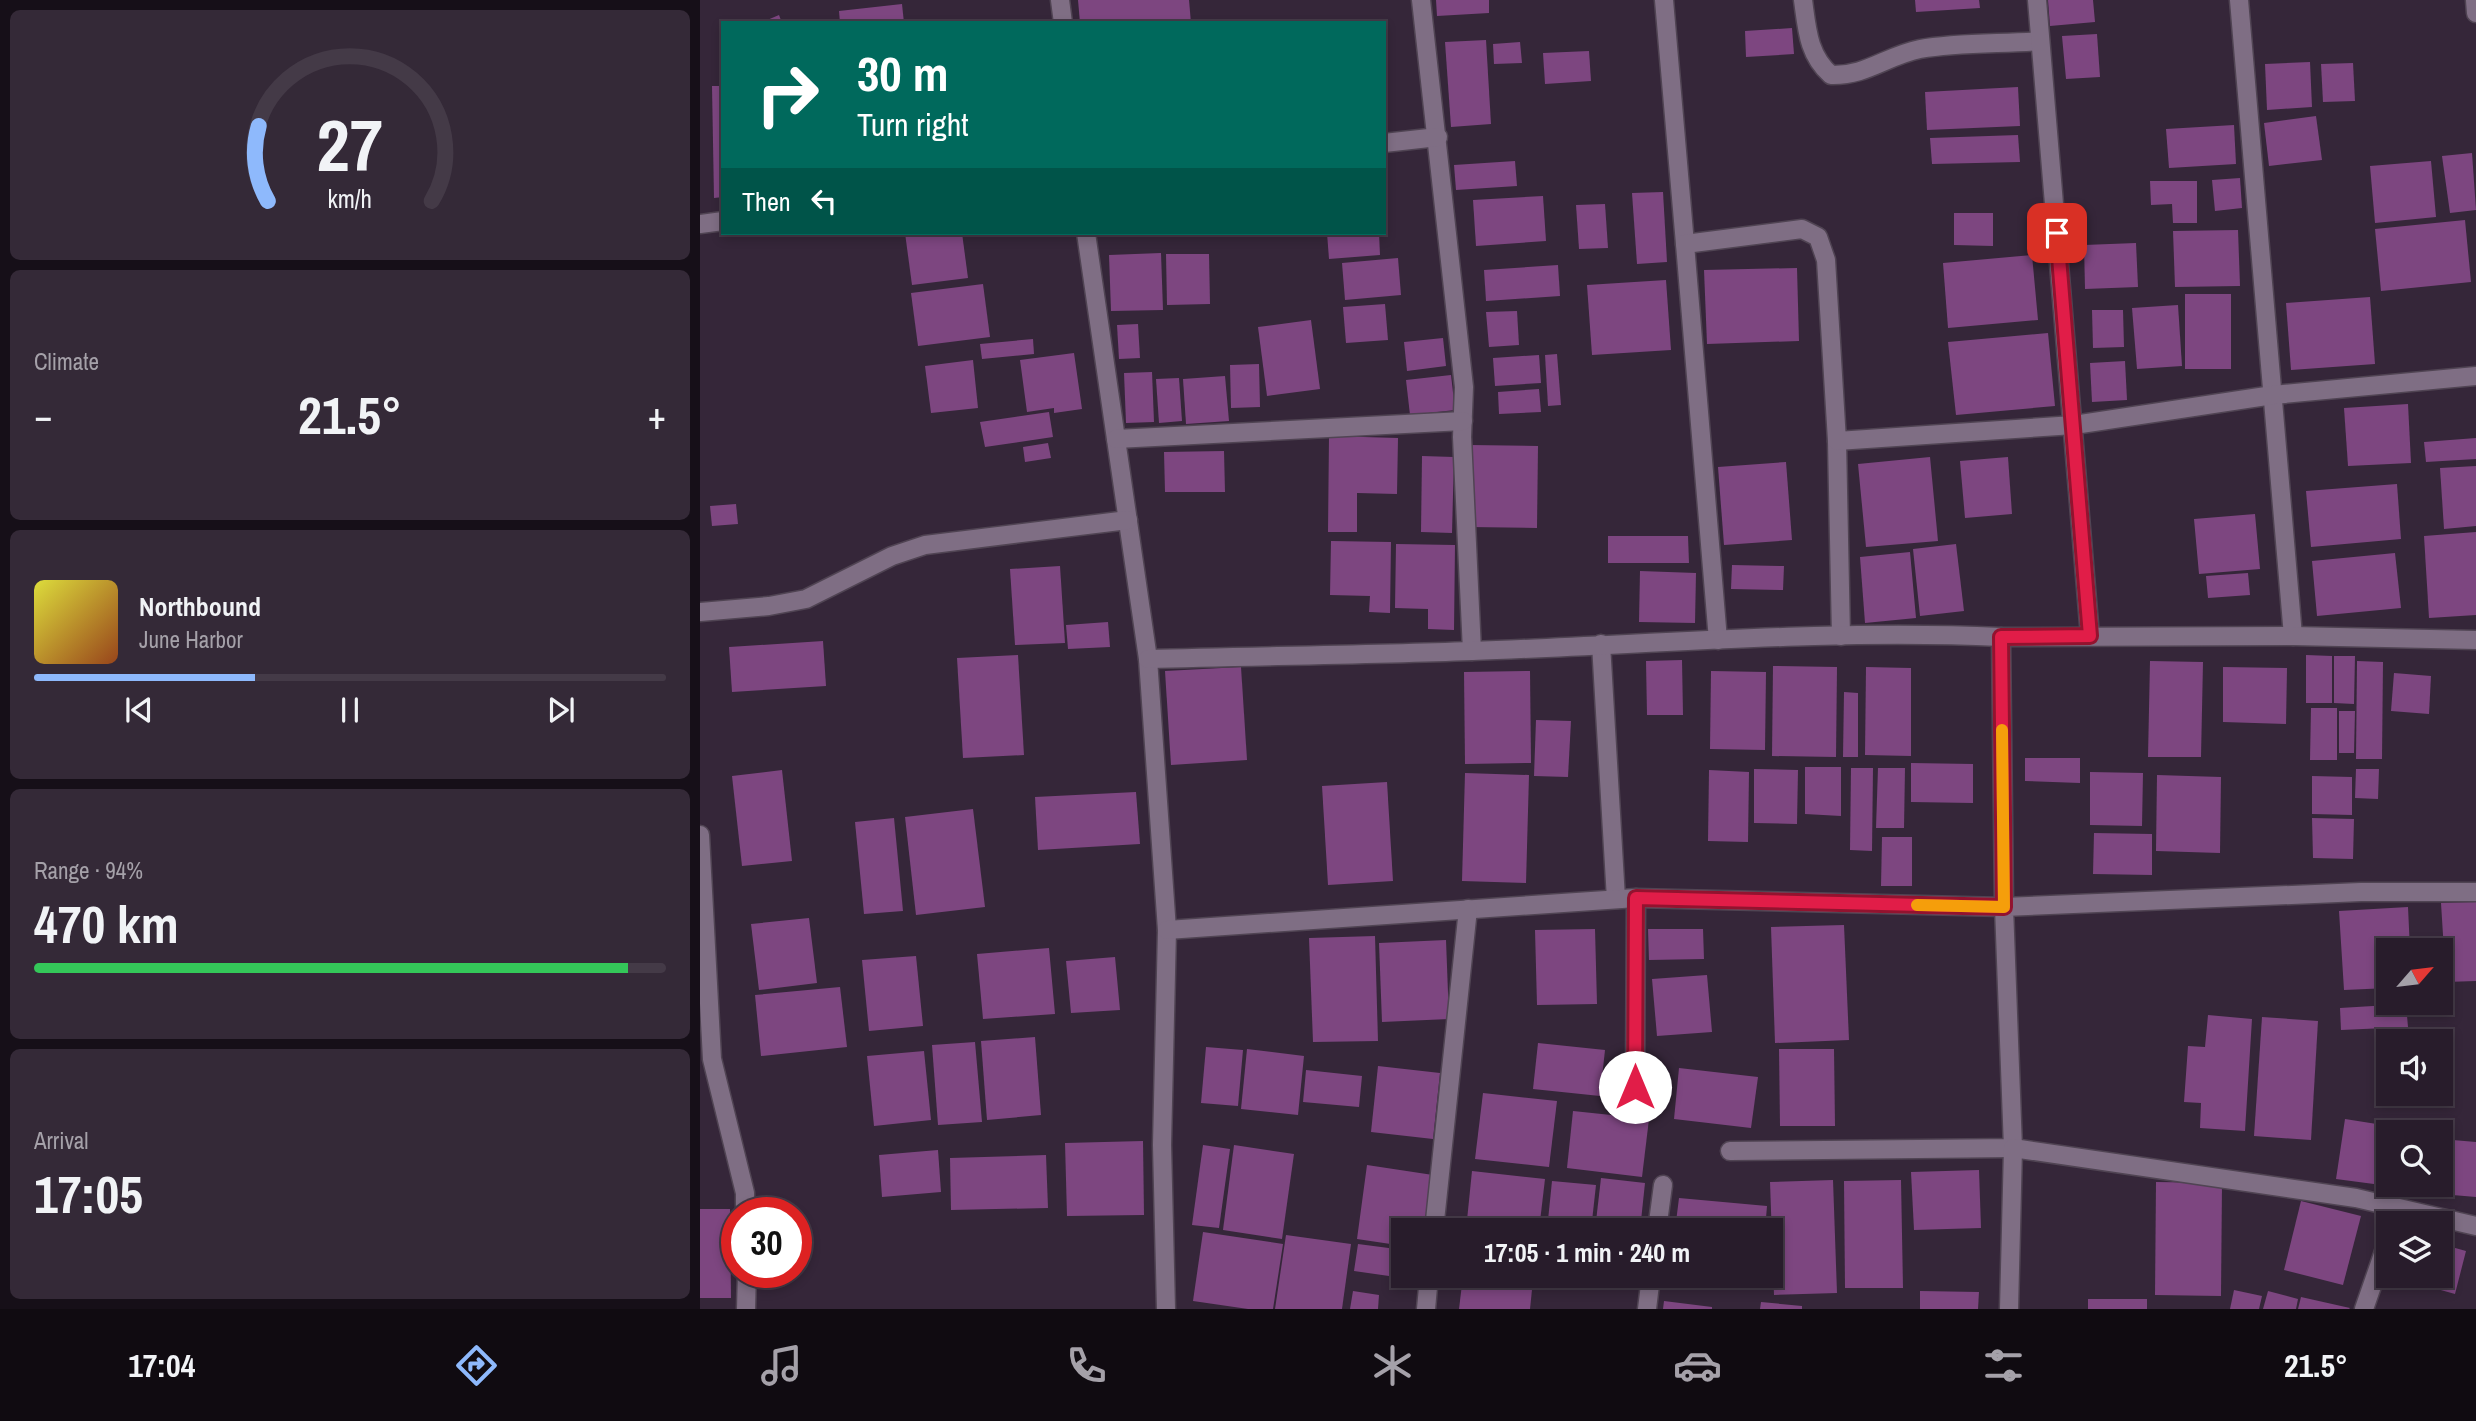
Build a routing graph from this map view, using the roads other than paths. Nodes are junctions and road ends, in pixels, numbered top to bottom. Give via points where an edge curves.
1 (1060, 0) edge
2 (1421, 0) edge
3 (1664, 0) edge
4 (1803, 0) edge
5 (2037, 0) edge
6 (2239, 0) edge
7 (2475, 0) edge
8 (2476, 13) edge
9 (1063, 21) edge
10 (2040, 41) junction
11 (1438, 137) junction
12 (1386, 143) edge
13 (721, 221) edge
14 (700, 224) edge
15 (1086, 235) edge
16 (1685, 244) junction
17 (2476, 376) edge
18 (2273, 395) junction
19 (1463, 421) junction
20 (2074, 425) junction
21 (1116, 439) junction
22 (1838, 441) junction
23 (1128, 520) junction
24 (700, 612) edge
25 (1842, 636) junction
26 (2090, 636) junction
27 (2292, 636) junction
28 (2001, 637) junction
29 (1718, 640) junction
30 (2476, 640) edge
31 (1601, 644) junction
32 (1472, 651) junction
33 (1148, 659) junction
34 (700, 835) edge
35 (2476, 892) edge
36 (1636, 898) junction
37 (1616, 899) junction
38 (703, 907) edge
39 (2004, 907) junction
40 (1468, 909) junction
41 (1167, 930) junction
42 (1635, 1087) dead end
43 (2013, 1148) junction
44 (1730, 1151) dead end
45 (1663, 1185) dead end
46 (745, 1197) edge
47 (2376, 1212) edge
48 (1435, 1218) edge
49 (1659, 1218) edge
50 (2453, 1223) edge
51 (2476, 1226) edge
52 (2376, 1274) edge
53 (747, 1288) edge
54 (1428, 1288) edge
55 (1650, 1288) edge
56 (746, 1309) edge
57 (1166, 1309) edge
58 (1426, 1309) edge
59 (1647, 1309) edge
60 (2009, 1309) edge
61 (2364, 1309) edge

1 - 9 street
2 - 11 street
3 - 16 street
4 - 10 street via 1809,43 1818,63 1831,75 1853,75 1922,49
5 - 10 street
6 - 18 street
7 - 8 street
10 - 20 street
11 - 12 street
11 - 19 street via 1464,387
13 - 14 street
15 - 21 street
16 - 22 street via 1802,229 1818,237 1826,260
16 - 29 street
17 - 18 street
18 - 20 street
18 - 27 street
19 - 21 street
19 - 32 street
20 - 22 street
20 - 26 street
21 - 23 street
22 - 25 street
23 - 24 street via 925,545 806,598
23 - 33 street
25 - 28 street
25 - 29 street
26 - 27 street
26 - 28 street
27 - 30 street
28 - 39 street
29 - 31 street
31 - 32 street
31 - 37 street
32 - 33 street
33 - 41 street
34 - 38 street
35 - 39 street via 2361,892
36 - 37 street
36 - 39 street
36 - 42 street
37 - 40 street
38 - 46 street via 712,1059
39 - 43 street
40 - 41 street
40 - 48 street
41 - 57 street via 1162,1145
43 - 44 street
43 - 47 street
43 - 60 street
45 - 49 street
50 - 51 street
52 - 61 street
53 - 56 street
54 - 58 street
55 - 59 street

